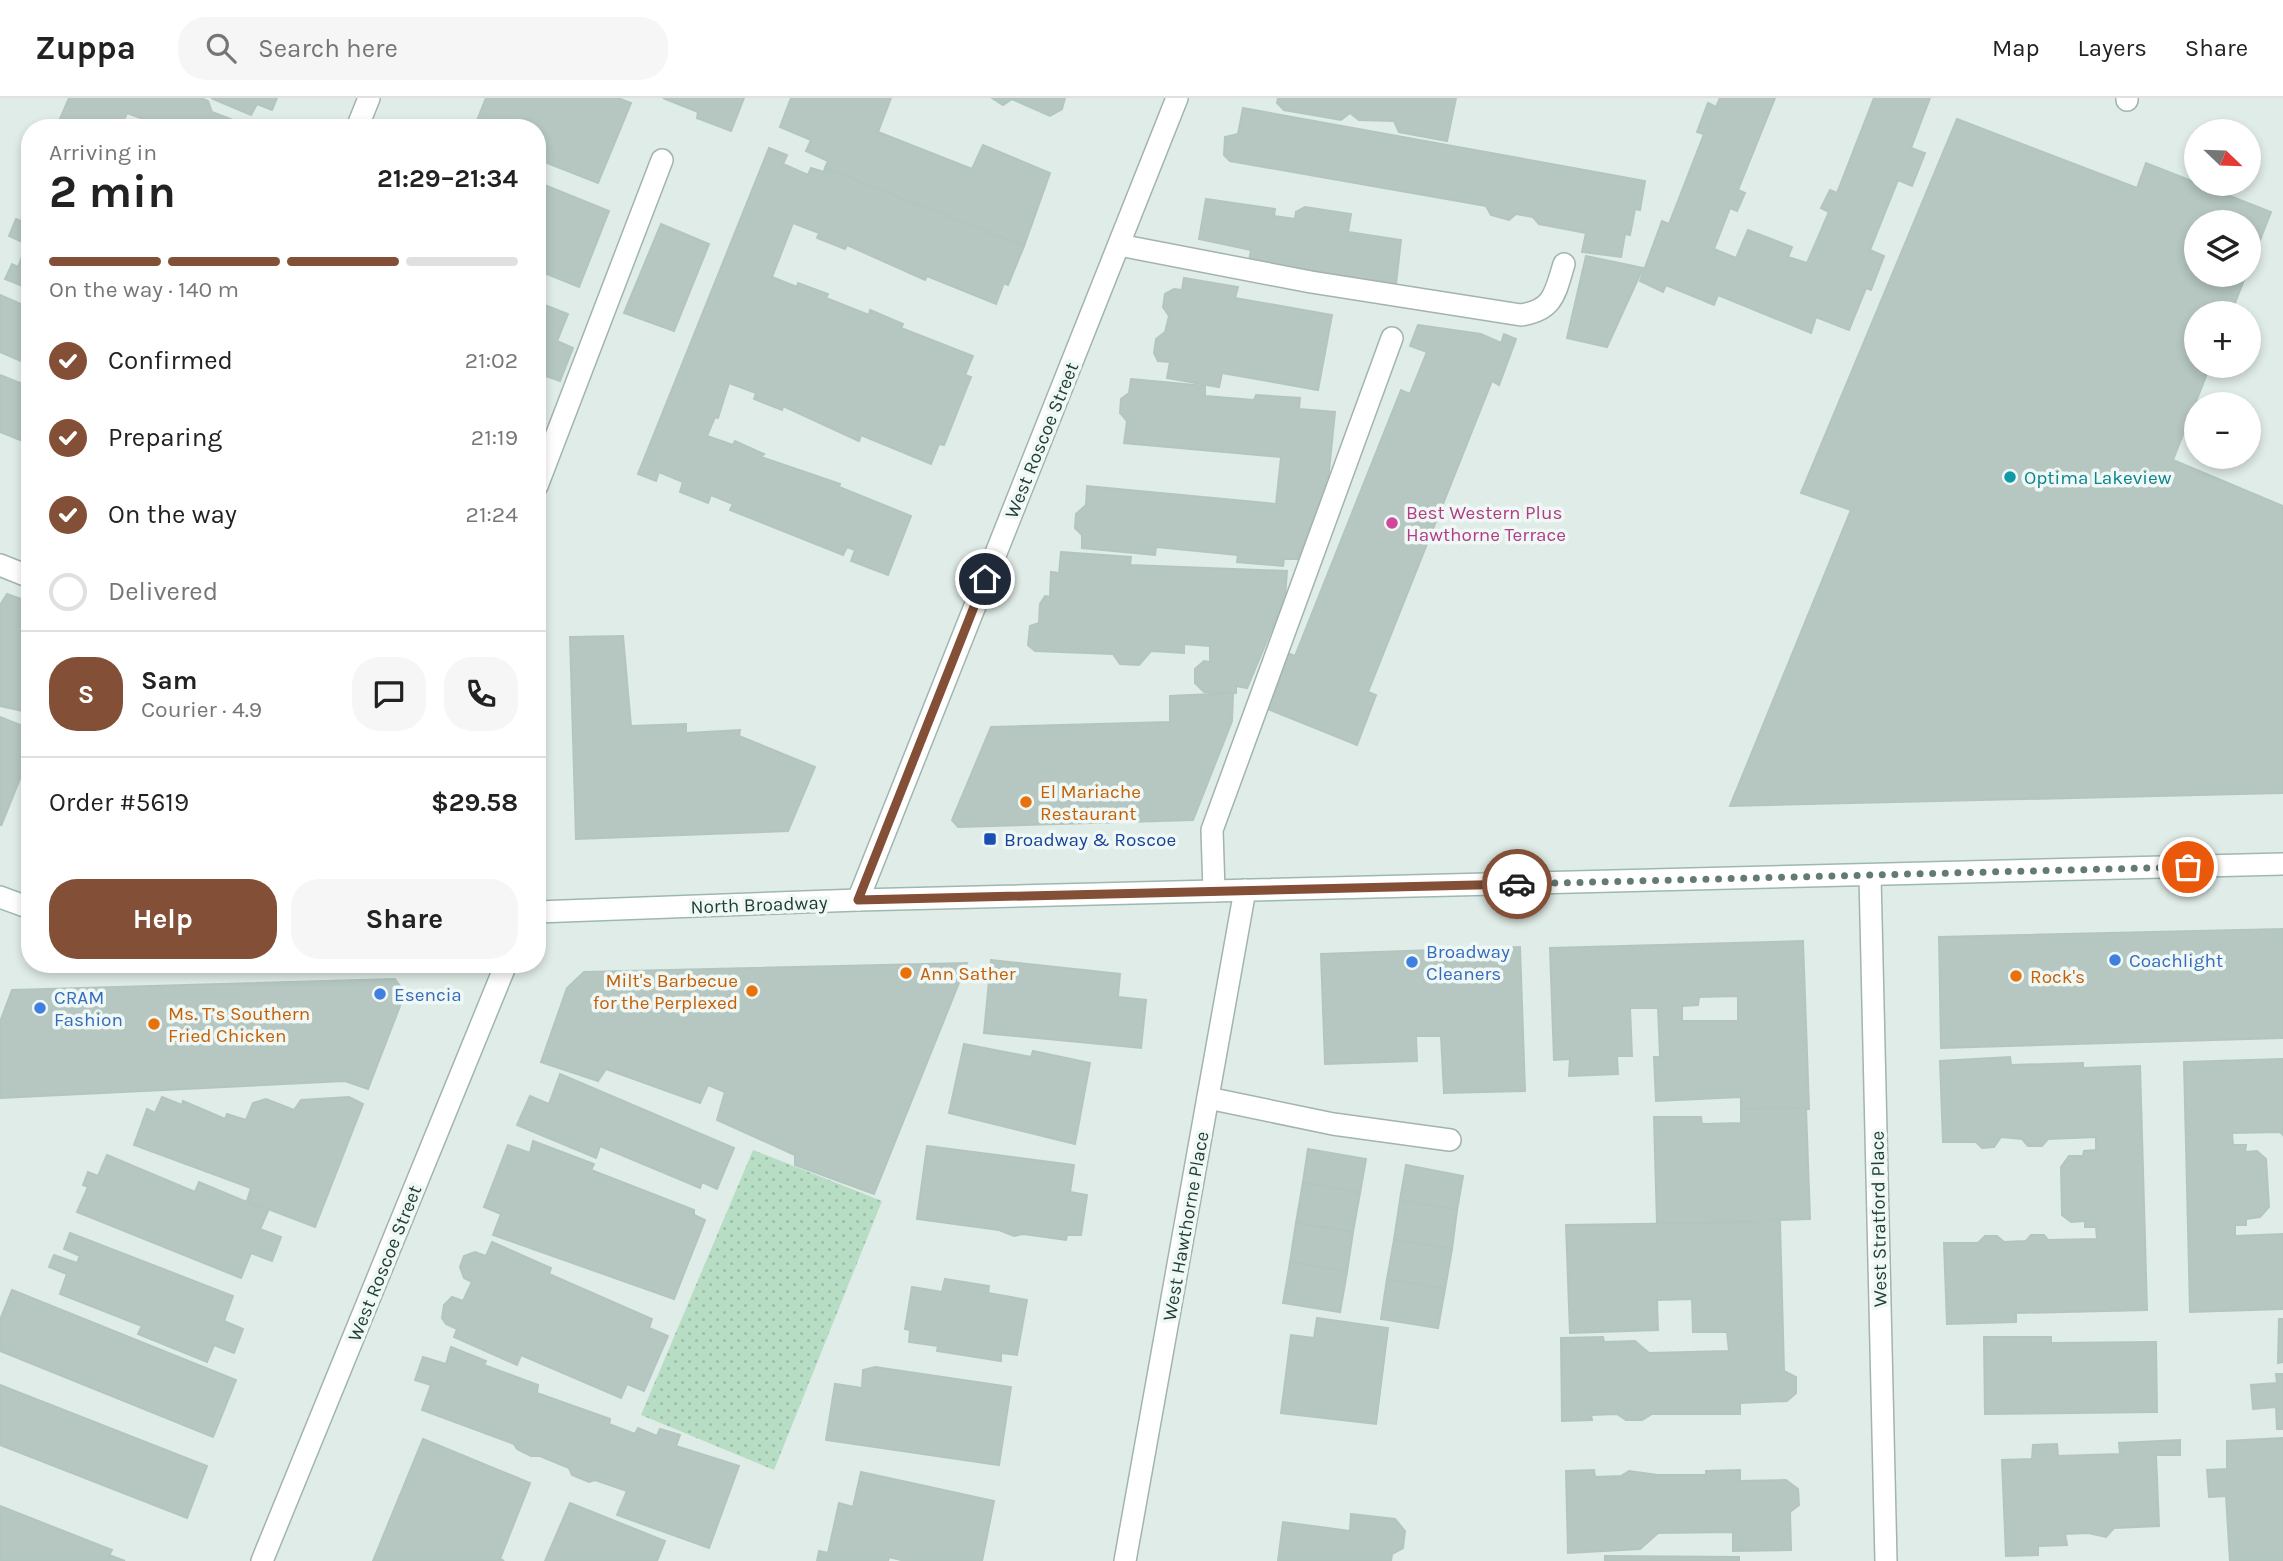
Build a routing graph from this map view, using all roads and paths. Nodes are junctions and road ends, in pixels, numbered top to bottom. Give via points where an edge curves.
1 (369, 98) edge
2 (1177, 98) edge
3 (361, 119) edge
4 (662, 160) dead end
5 (1119, 245) junction
6 (1564, 264) dead end
7 (1392, 338) dead end
8 (546, 463) edge
9 (0, 565) edge
10 (21, 573) edge
11 (2283, 864) edge
12 (1870, 876) junction
13 (1245, 890) junction
14 (1214, 891) junction
15 (0, 897) edge
16 (858, 900) junction
17 (21, 905) edge
18 (546, 912) edge
19 (502, 973) edge
20 (1208, 1098) junction
21 (1450, 1140) dead end
22 (262, 1561) edge
23 (1125, 1561) edge
24 (1886, 1561) edge

1 - 3 street
2 - 5 street, West Roscoe Street
4 - 8 street
5 - 6 street via 1311,282 1521,315 1548,306
5 - 16 street, West Roscoe Street
7 - 14 street via 1212,830
9 - 10 street
11 - 12 street, North Broadway
12 - 13 street, North Broadway
12 - 24 street, West Stratford Place
13 - 14 street, North Broadway
13 - 20 street, West Hawthorne Place
14 - 16 street, North Broadway
15 - 17 street
16 - 18 street, North Broadway
19 - 22 street, West Roscoe Street
20 - 21 street via 1333,1124
20 - 23 street, West Hawthorne Place

